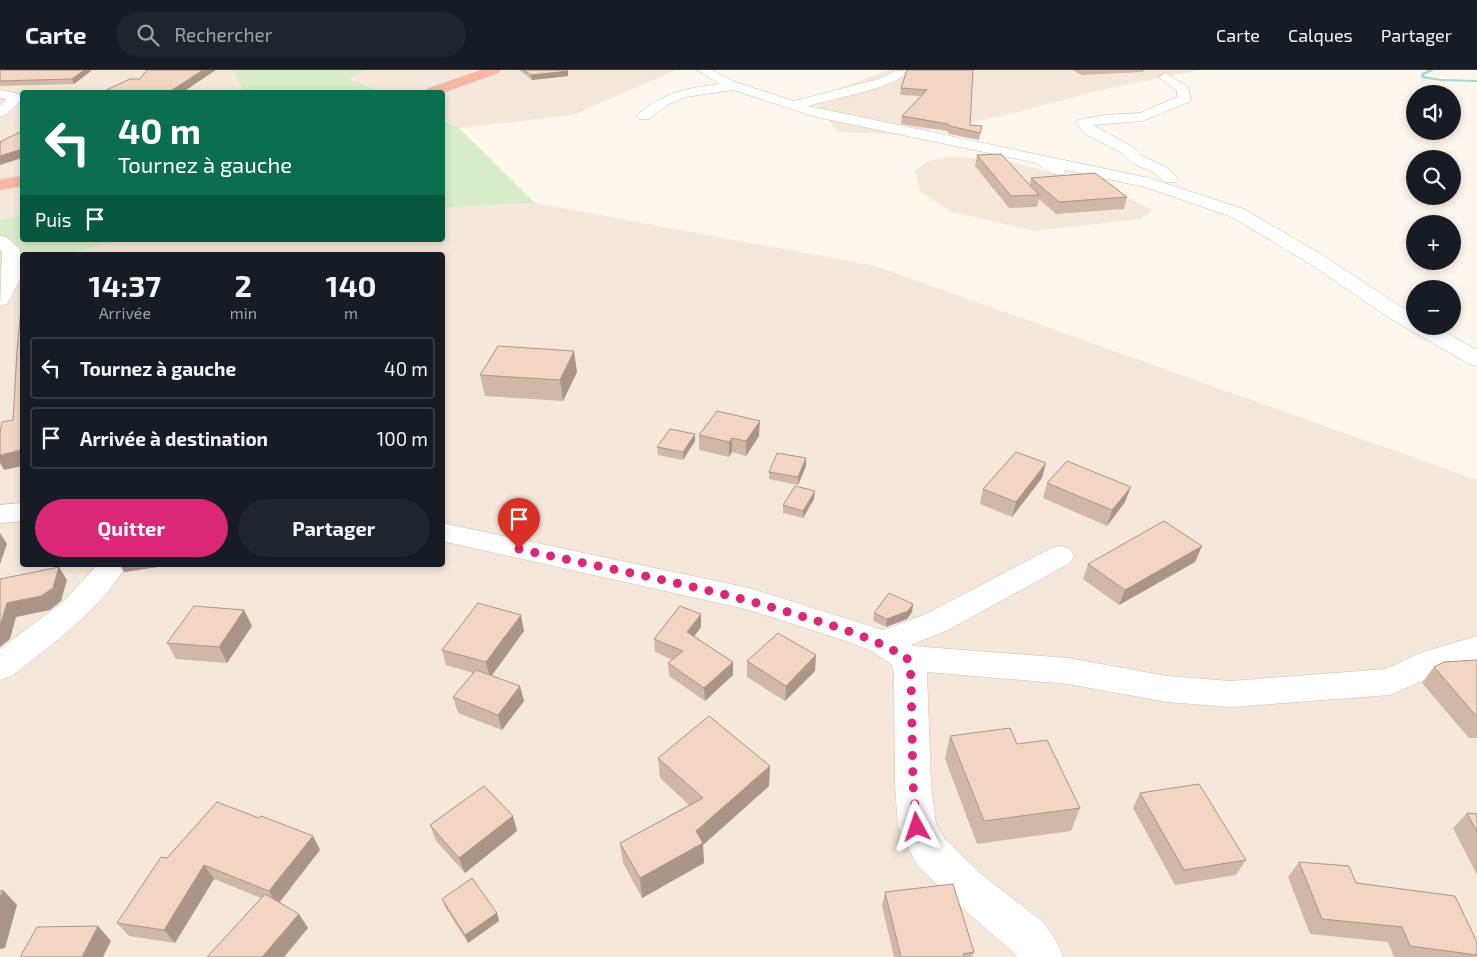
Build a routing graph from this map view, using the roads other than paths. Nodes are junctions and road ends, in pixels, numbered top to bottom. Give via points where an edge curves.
1 (494, 70) edge
2 (703, 70) edge
3 (899, 74) dead end
4 (1164, 77) dead end
5 (731, 84) junction
6 (438, 90) edge
7 (0, 94) edge
8 (794, 106) junction
9 (0, 112) edge
10 (644, 116) dead end
11 (1042, 160) junction
12 (1064, 176) edge
13 (20, 181) edge
14 (0, 185) edge
15 (1175, 190) junction
16 (0, 241) edge
17 (0, 300) edge
18 (1406, 320) edge
19 (1433, 335) edge
20 (1477, 359) edge
21 (20, 512) edge
22 (0, 514) edge
23 (445, 533) edge
24 (1060, 556) dead end
25 (111, 567) edge
26 (1477, 648) edge
27 (895, 650) junction
28 (0, 667) edge
29 (1042, 957) edge

1 - 6 highway
2 - 5 street
3 - 8 street via 882,82
4 - 15 street via 1183,90 1184,99 1142,117 1083,123 1090,131 1161,170 1179,186
5 - 8 street
5 - 10 street via 671,96
7 - 9 street via 15,97 15,100
8 - 11 street
11 - 12 street
11 - 15 street
13 - 14 highway
15 - 18 street via 1238,213
16 - 17 street via 11,249 12,278
19 - 20 street
21 - 22 street
23 - 27 street via 749,599
24 - 27 street via 937,622
25 - 28 street via 74,610
26 - 27 street via 1432,662 1390,682 1231,694 1167,689 1068,671
27 - 29 street via 911,676 917,827 931,852 967,887 1028,937

